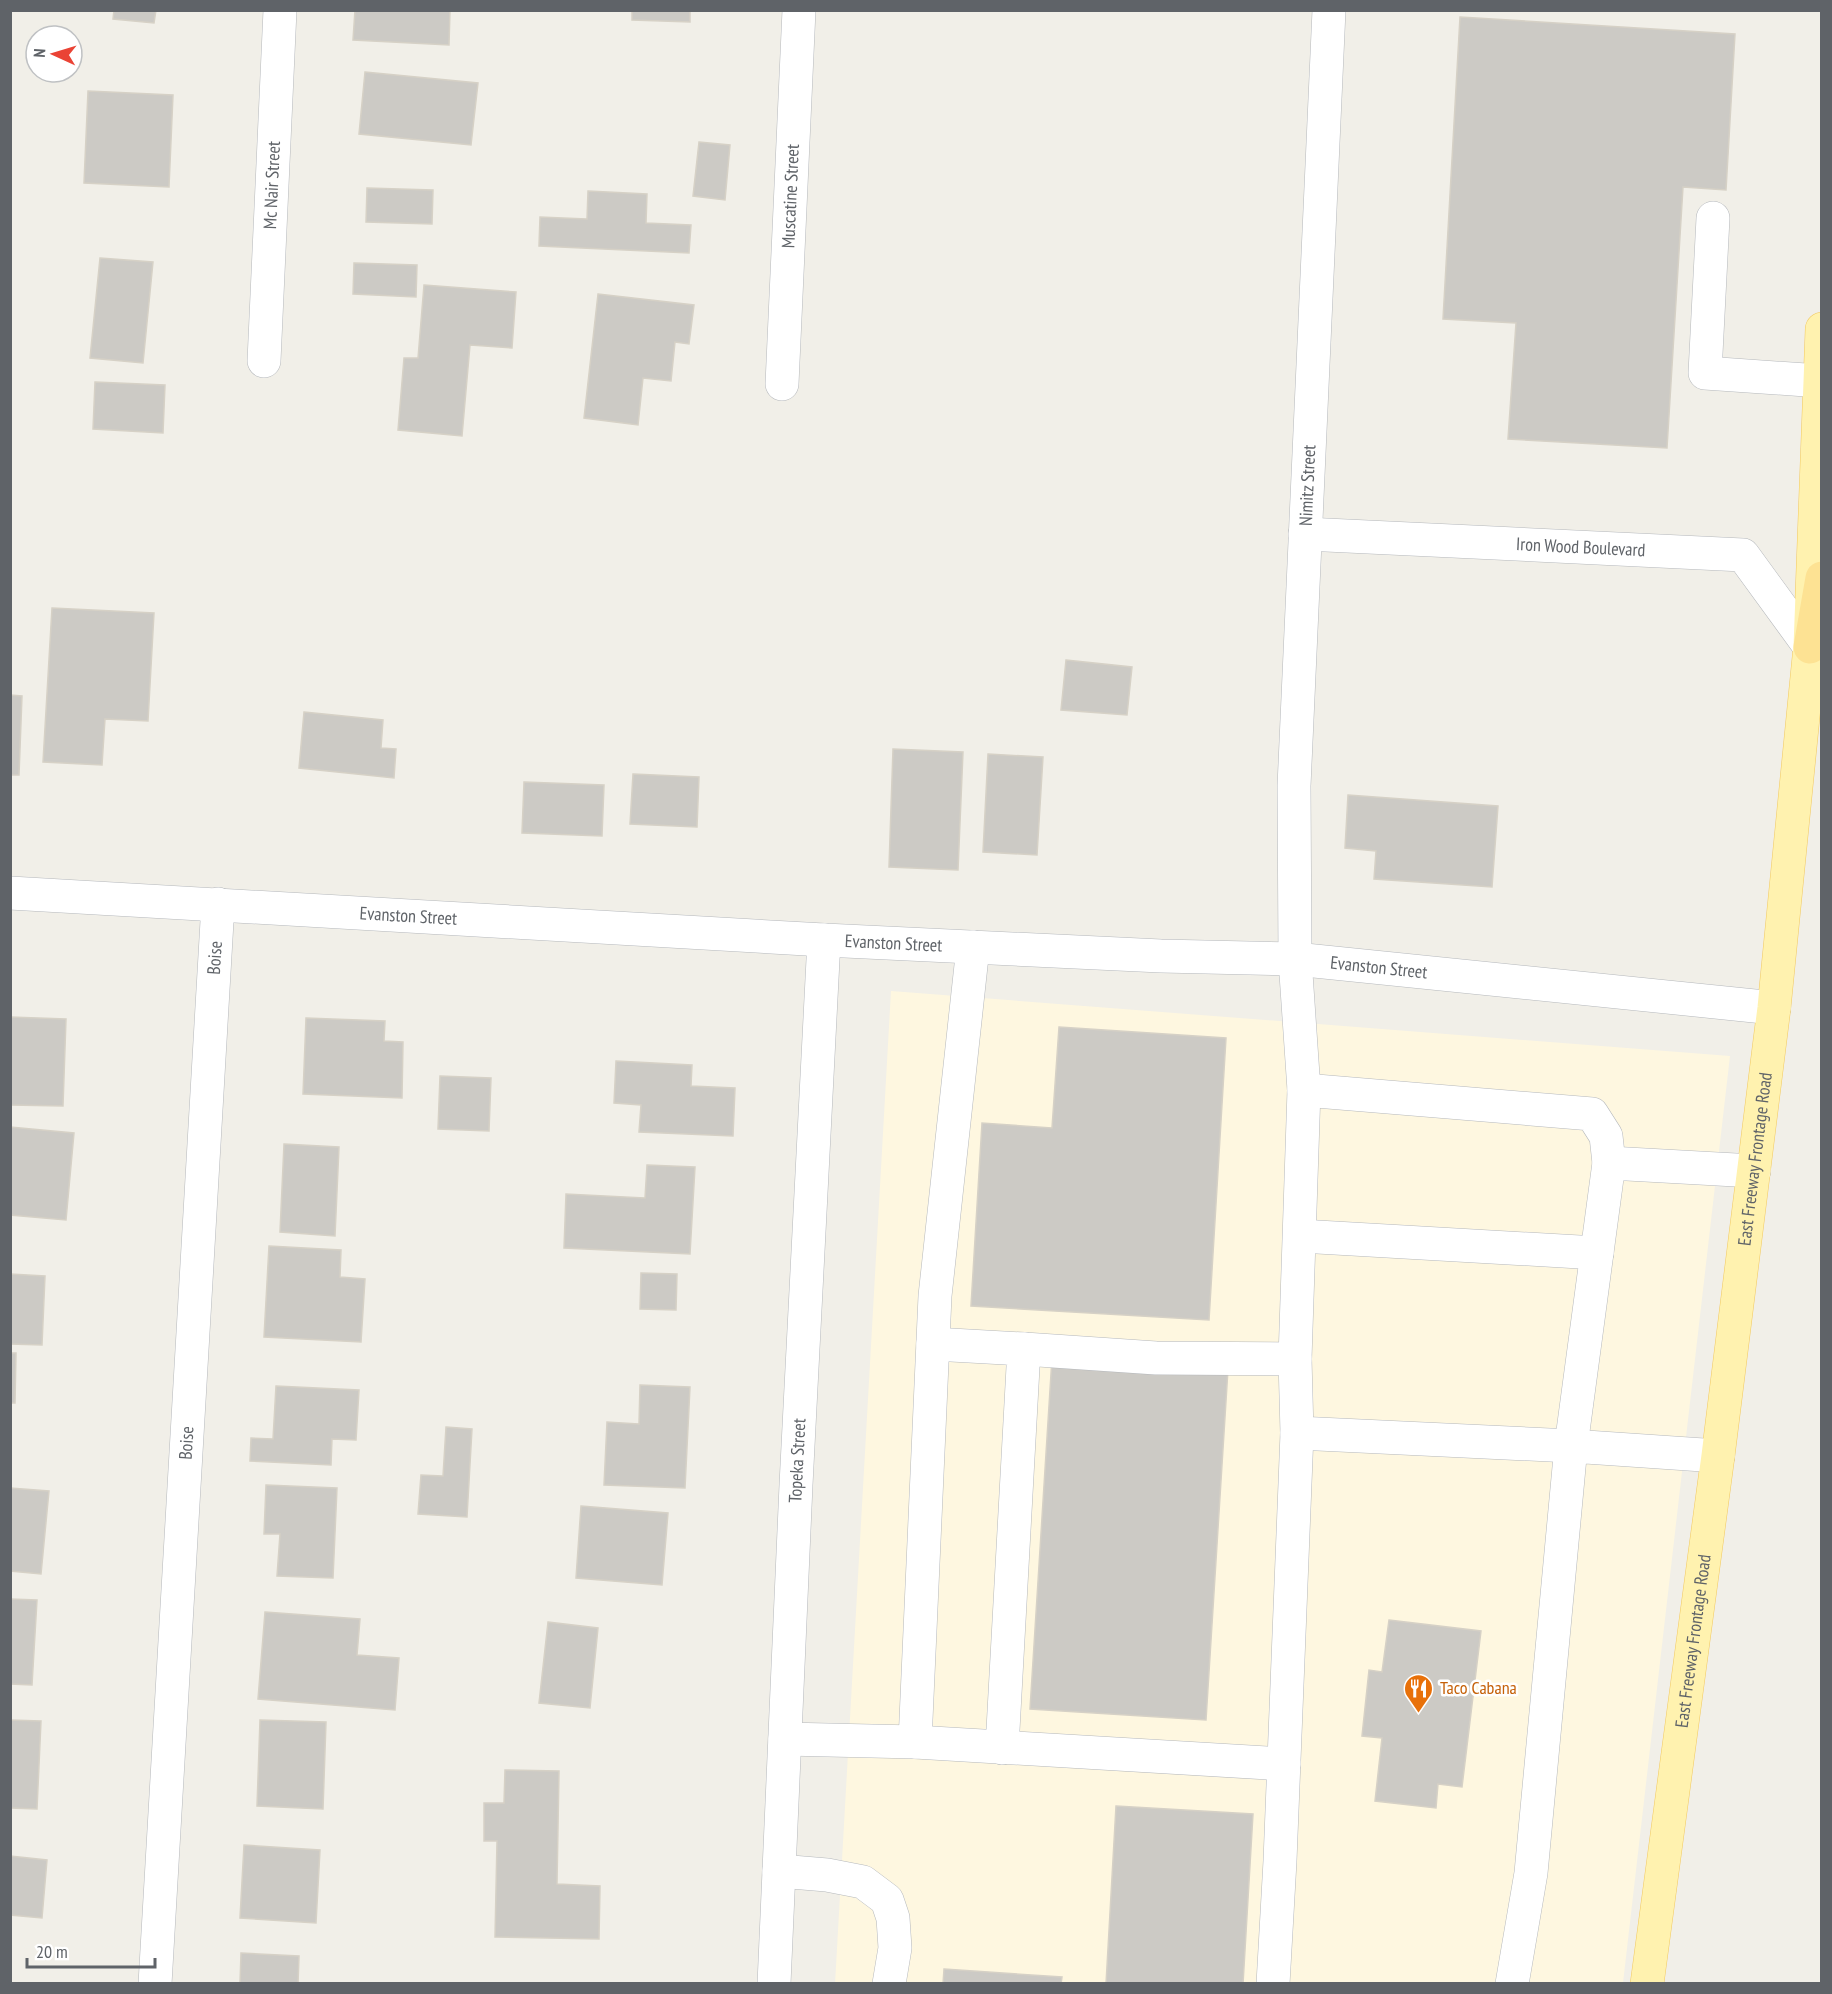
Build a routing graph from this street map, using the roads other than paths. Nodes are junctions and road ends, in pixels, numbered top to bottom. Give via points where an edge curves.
1 (280, 10) edge
2 (799, 10) edge
3 (1329, 10) edge
4 (1713, 218) dead end
5 (1821, 329) edge
6 (264, 361) dead end
7 (1820, 381) junction
8 (782, 384) dead end
9 (1305, 534) junction
10 (1821, 578) edge
11 (1810, 647) junction
12 (10, 892) edge
13 (219, 904) junction
14 (824, 940) junction
15 (973, 947) junction
16 (1295, 959) junction
17 (1774, 1008) junction
18 (1304, 1090) junction
19 (1609, 1163) junction
20 (1754, 1171) junction
21 (1300, 1236) junction
22 (1597, 1253) junction
23 (933, 1344) junction
24 (1024, 1349) junction
25 (1295, 1359) junction
26 (1297, 1433) junction
27 (1570, 1446) junction
28 (1718, 1456) junction
29 (785, 1739) junction
30 (915, 1742) junction
31 (1002, 1748) junction
32 (1284, 1764) junction
33 (779, 1871) junction
34 (156, 1983) edge
35 (774, 1983) edge
36 (889, 1983) edge
37 (1273, 1983) edge
38 (1512, 1983) edge
39 (1647, 1983) edge

1 - 6 street, Mc Nair Street
2 - 8 street, Muscatine Street
3 - 9 street, Nimitz Street
4 - 7 street via 1705,373
5 - 7 main road, East Freeway Frontage Road
7 - 11 main road, East Freeway Frontage Road
9 - 11 street, Iron Wood Boulevard via 1743,555
9 - 16 street, Nimitz Street via 1294,786
10 - 11 highway
11 - 17 main road, East Freeway Frontage Road
12 - 13 street, Evanston Street
13 - 14 street, Evanston Street
13 - 34 street, Boise
14 - 15 street, Evanston Street
14 - 29 street, Topeka Street
15 - 16 street, Evanston Street
15 - 23 street
16 - 17 street, Evanston Street
16 - 18 street, Nimitz Street
17 - 20 main road, East Freeway Frontage Road
18 - 19 street via 1592,1114 1606,1136
18 - 21 street, Nimitz Street
19 - 20 street
19 - 22 street
20 - 28 main road, East Freeway Frontage Road
21 - 22 street
21 - 25 street, Nimitz Street
22 - 27 street
23 - 24 street
23 - 30 street
24 - 25 street via 1155,1358
24 - 31 street
25 - 26 street, Nimitz Street
26 - 27 street
26 - 32 street, Nimitz Street
27 - 28 street
27 - 38 street via 1531,1873
28 - 39 main road, East Freeway Frontage Road
29 - 30 street
29 - 33 street, Topeka Street
30 - 31 street
31 - 32 street
32 - 37 street, Nimitz Street
33 - 35 street, Topeka Street
33 - 36 street via 862,1882 887,1900 895,1948

